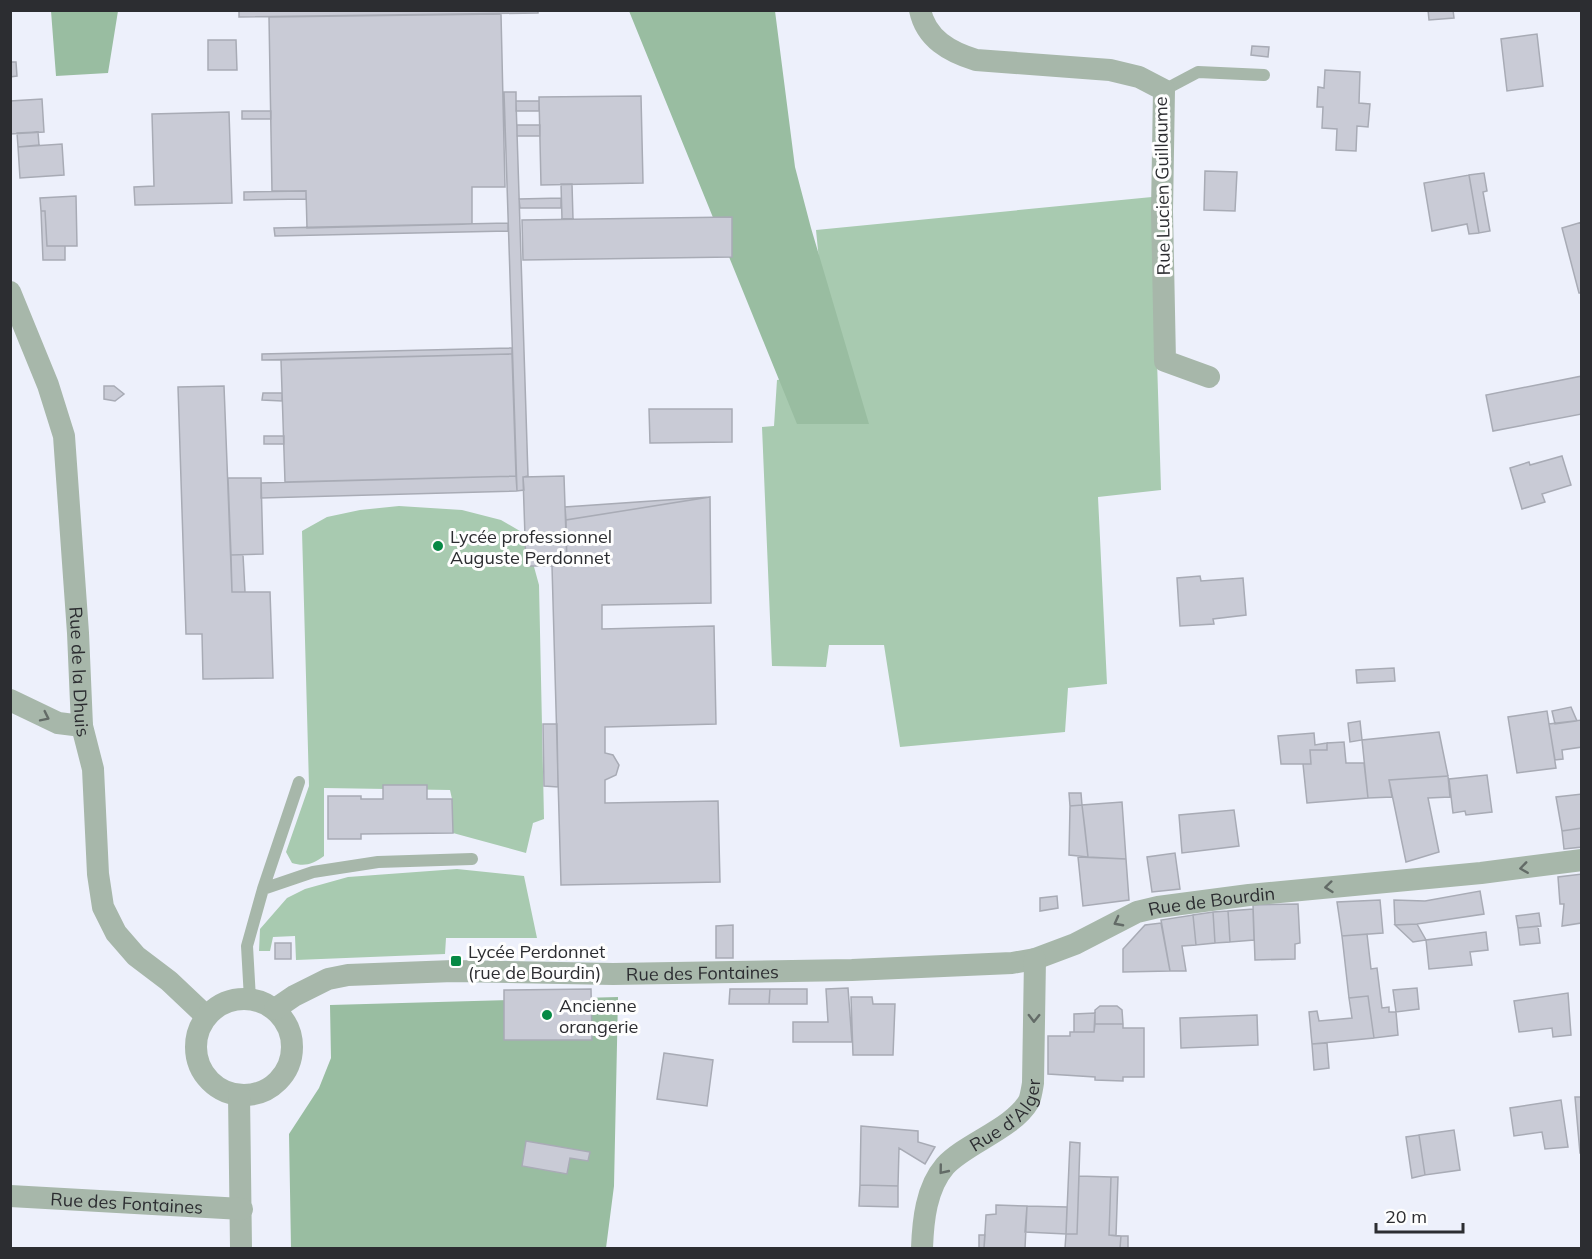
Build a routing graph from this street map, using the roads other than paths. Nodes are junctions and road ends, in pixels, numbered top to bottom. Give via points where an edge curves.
1 (920, 10) edge
2 (1264, 75) dead end
3 (1164, 90) junction
4 (10, 292) edge
5 (1209, 377) dead end
6 (10, 700) edge
7 (82, 726) junction
8 (299, 782) dead end
9 (472, 859) dead end
10 (1581, 860) edge
11 (263, 888) junction
12 (1035, 959) junction
13 (852, 970) joint
14 (250, 999) junction
15 (275, 1009) junction
16 (206, 1016) junction
17 (239, 1095) junction
18 (10, 1196) edge
19 (242, 1209) junction
20 (241, 1248) edge
21 (922, 1248) edge

1 - 3 street, Rue Lucien Guillaume via 936,41 957,54 976,60 1110,70 1139,77
2 - 3 lane via 1198,72
3 - 5 street, Rue Lucien Guillaume via 1165,361
4 - 7 street, Rue de la Dhuis via 64,436
6 -> 7 street via 58,723
7 - 16 street, Rue de la Dhuis via 93,769 99,888 109,922 136,956
8 - 11 lane
9 - 11 lane via 378,862 312,872
10 -> 12 street, Rue de Bourdin via 1158,907 1137,912 1075,944
11 - 14 lane via 247,946
12 - 13 street, Rue de Bourdin
12 -> 21 street, Rue d'Alger via 1033,1083 1029,1101 1014,1117 946,1165 935,1181 928,1203
13 - 15 street, Rue des Fontaines via 348,975 328,979
14 - 15 street
14 - 16 street via 218,1005
15 - 17 street via 291,1035 289,1066 269,1089
16 - 17 street via 195,1043 196,1058 212,1083 224,1092
17 - 19 street
18 - 19 street, Rue des Fontaines
19 - 20 street

